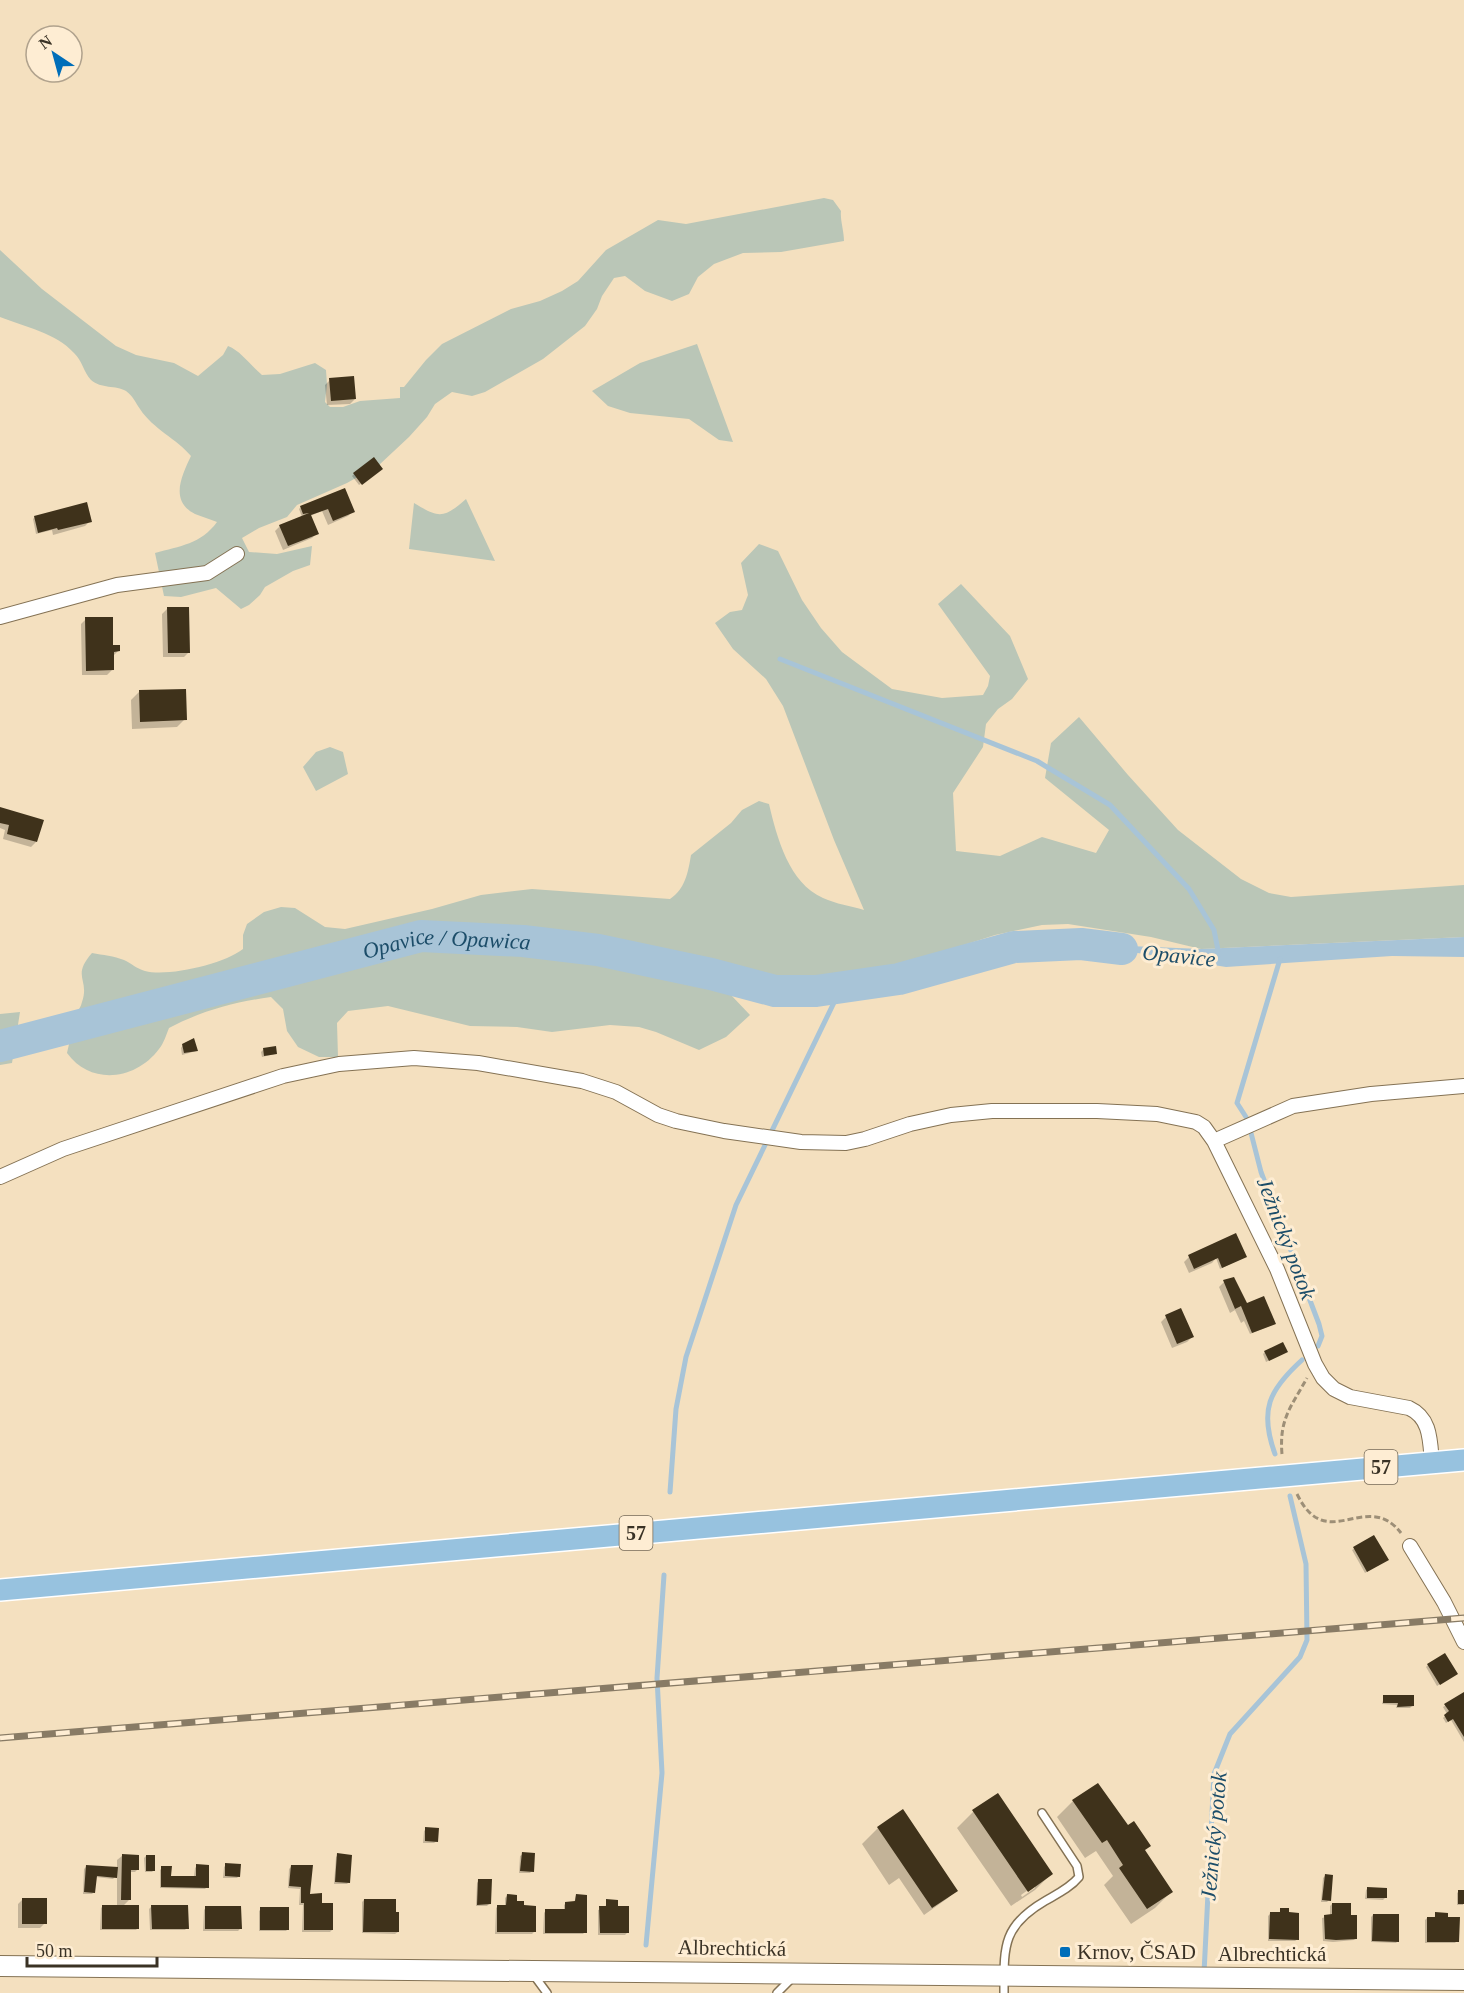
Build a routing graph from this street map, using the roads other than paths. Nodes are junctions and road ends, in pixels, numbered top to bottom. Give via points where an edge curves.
1 (237, 554) dead end
2 (0, 616) edge
3 (1464, 1086) edge
4 (1214, 1141) junction
5 (0, 1177) edge
6 (1464, 1460) edge
7 (1432, 1462) junction
8 (1410, 1546) road end
9 (0, 1590) edge
10 (1464, 1642) edge
11 (1042, 1813) dead end
12 (0, 1966) edge
13 (529, 1969) junction
14 (797, 1973) junction
15 (1464, 1980) edge
16 (1004, 1984) edge
17 (547, 1993) edge
18 (777, 1993) edge

1 - 2 street via 207,573 117,585
3 - 4 street via 1293,1106
4 - 5 street via 1204,1127 1186,1118 1157,1114 992,1111 951,1115 846,1143 801,1142 676,1121 616,1092 582,1081 478,1063 405,1059 339,1064 283,1076 63,1149
4 - 7 street via 1277,1269 1323,1378 1341,1393 1359,1400 1417,1412 1428,1428
6 - 7 main road, 57
7 - 9 main road, 57
8 - 10 street
11 - 16 lane via 1077,1866 1079,1877 1021,1916 1007,1939
12 - 13 main road, Albrechtická
13 - 14 main road, Albrechtická
13 - 17 lane
14 - 16 main road, Albrechtická
14 - 18 lane
15 - 16 main road, Albrechtická

